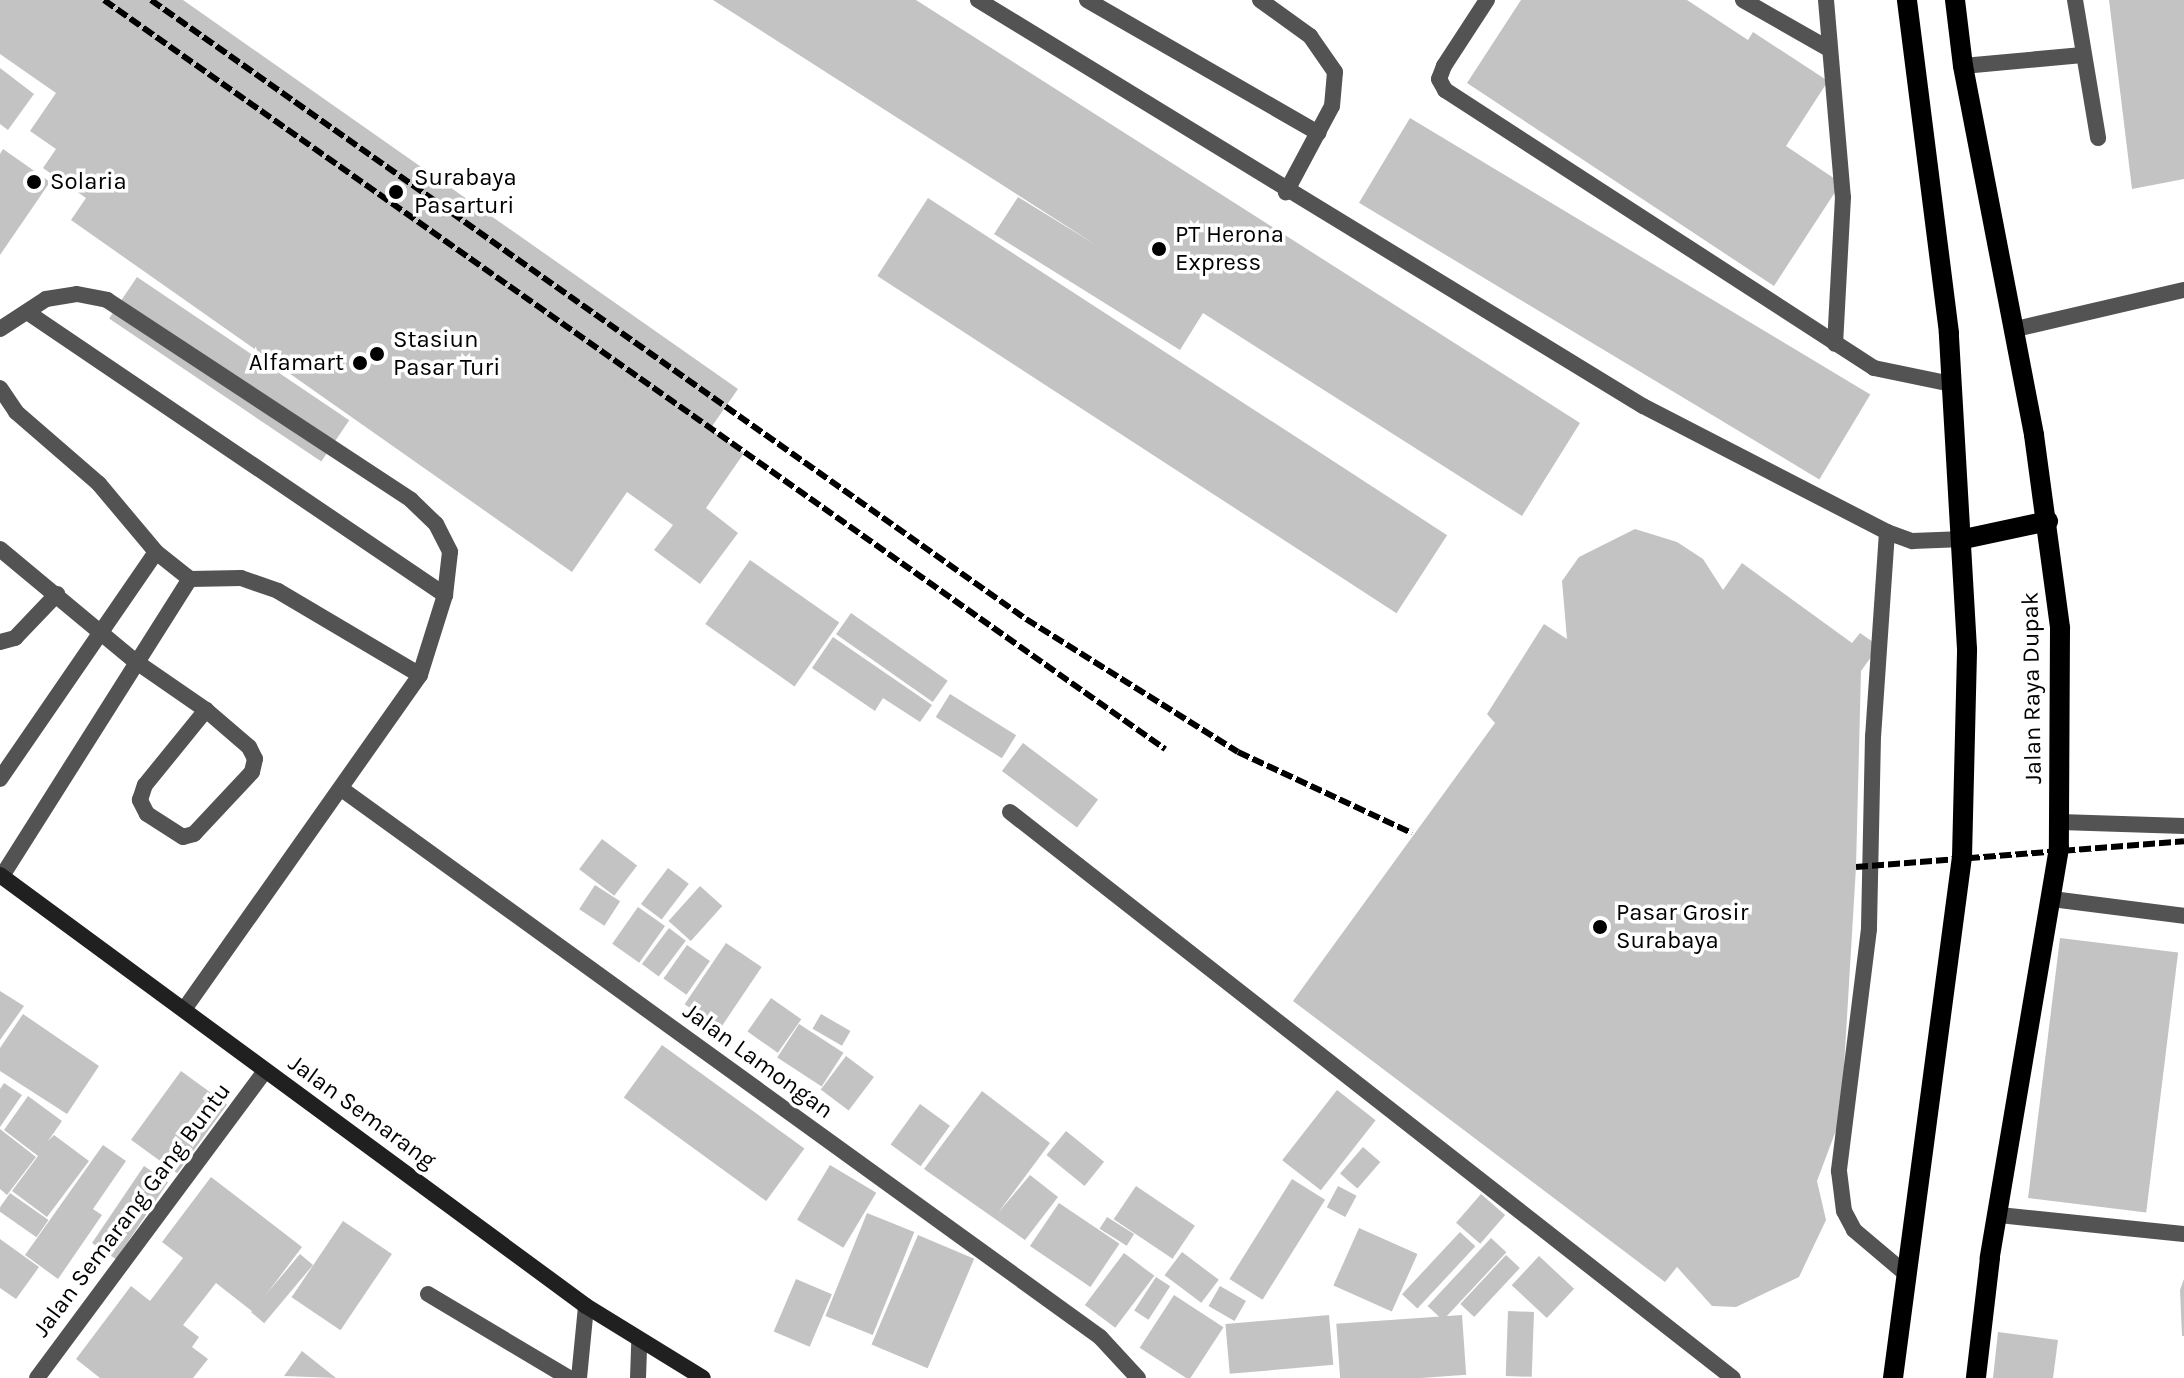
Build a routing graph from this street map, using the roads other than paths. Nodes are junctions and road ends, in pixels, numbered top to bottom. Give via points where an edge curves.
1 (978, 0) edge
2 (1087, 0) edge
3 (1260, 0) edge
4 (1487, 0) edge
5 (1743, 0) edge
6 (1826, 0) edge
7 (1907, 0) edge
8 (1955, 0) edge
9 (2075, 0) edge
10 (1829, 49) junction
11 (2082, 55) junction
12 (1963, 66) junction
13 (1318, 133) junction
14 (2098, 138) dead end
15 (1286, 192) junction
16 (2184, 290) edge
17 (27, 312) junction
18 (0, 329) edge
19 (2016, 329) junction
20 (1835, 344) junction
21 (1951, 384) junction
22 (0, 388) edge
23 (2048, 521) junction
24 (1887, 532) junction
25 (1964, 539) junction
26 (0, 549) edge
27 (156, 552) junction
28 (190, 579) junction
29 (57, 594) junction
30 (445, 595) junction
31 (101, 633) junction
32 (0, 642) edge
33 (135, 661) junction
34 (420, 675) junction
35 (206, 710) junction
36 (0, 779) edge
37 (343, 790) junction
38 (1010, 812) dead end
39 (2060, 822) junction
40 (2184, 826) edge
41 (1, 875) edge
42 (2052, 899) junction
43 (2184, 916) edge
44 (186, 1007) junction
45 (265, 1071) junction
46 (1999, 1215) junction
47 (2184, 1234) edge
48 (1906, 1274) junction
49 (428, 1294) dead end
50 (586, 1306) junction
51 (639, 1342) junction
52 (37, 1378) edge
53 (569, 1378) edge
54 (579, 1378) edge
55 (638, 1378) edge
56 (703, 1378) edge
57 (1138, 1378) edge
58 (1733, 1378) edge
59 (1893, 1378) edge
60 (1976, 1378) edge

1 - 15 street
2 - 13 street
3 - 13 street via 1310,36 1335,72 1337,89
4 - 20 street via 1444,66 1439,79 1445,90
5 - 10 street
6 - 10 street
7 - 21 main road
8 - 12 main road, Jalan Raya Dupak
9 - 11 street
10 - 20 street via 1843,197
11 - 12 street
11 - 14 street
12 - 19 main road, Jalan Raya Dupak
13 - 15 street
15 - 24 street via 1643,406
16 - 19 street
17 - 18 street
17 - 30 street
17 - 30 street via 46,299 77,294 107,300 411,500 436,524 450,552
19 - 23 main road, Jalan Raya Dupak
20 - 21 street via 1874,368
21 - 25 main road
22 - 27 street via 16,412 109,494
23 - 25 main road
23 - 39 main road, Jalan Raya Dupak via 2060,628
24 - 25 street via 1912,541
24 - 48 street via 1873,736 1869,929 1839,1171 1844,1211 1854,1230
25 - 48 main road via 1962,857
26 - 29 street
27 - 28 street
27 - 31 street
28 - 33 street
28 - 34 street via 241,578 278,591
29 - 31 street
29 - 32 street via 15,638
30 - 34 street
31 - 33 street
31 - 36 street
33 - 35 street
33 - 41 street
34 - 37 street
35 - 35 street via 249,747 255,759 252,772 194,834 183,837 147,814 140,800 145,785
37 - 44 street
37 - 57 street, Jalan Lamongan via 1100,1337
38 - 58 street
39 - 40 street
39 - 42 main road, Jalan Raya Dupak
41 - 44 street, Jalan Semarang
42 - 43 street
42 - 46 main road, Jalan Raya Dupak
44 - 45 street, Jalan Semarang
45 - 50 street, Jalan Semarang
45 - 52 street, Jalan Semarang Gang Buntu
46 - 47 street
46 - 60 main road, Jalan Raya Dupak
48 - 59 main road
49 - 53 street
50 - 51 street, Jalan Semarang
50 - 54 street
51 - 55 street
51 - 56 street, Jalan Semarang

